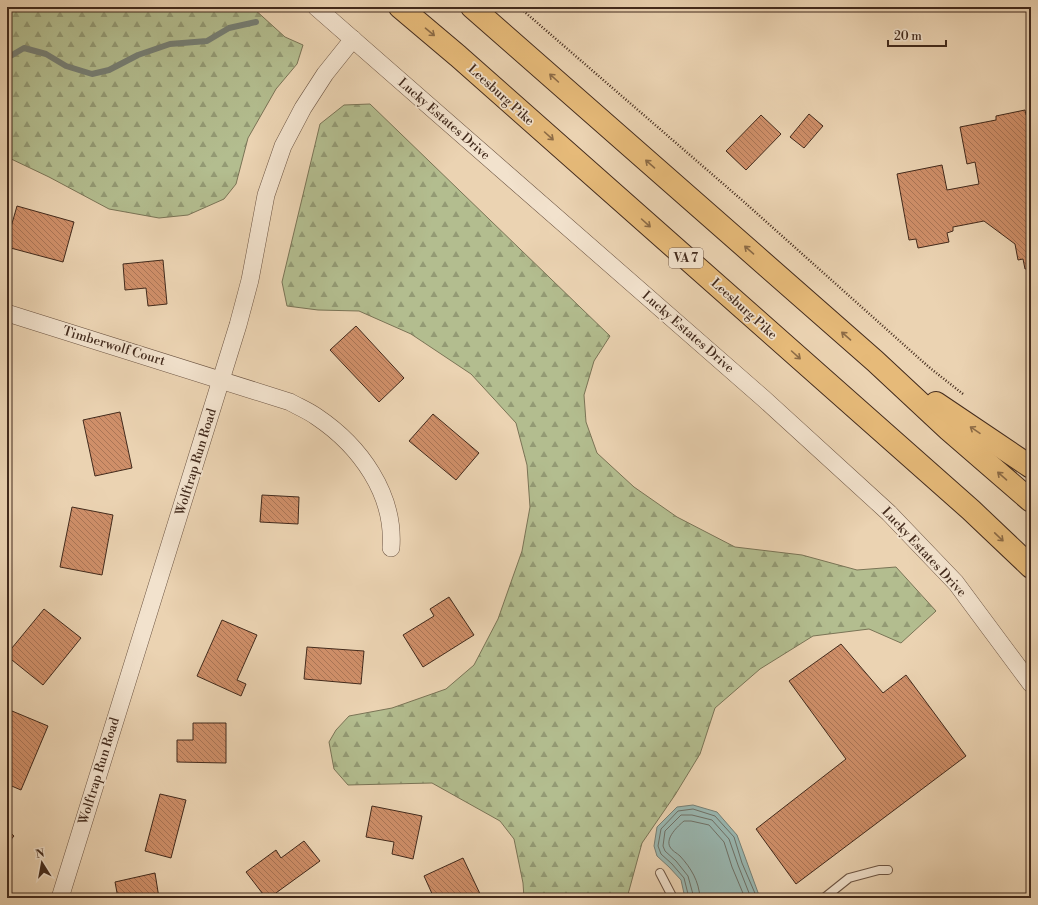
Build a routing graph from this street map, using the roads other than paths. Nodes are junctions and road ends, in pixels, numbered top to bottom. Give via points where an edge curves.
1 (316, 7) edge
2 (400, 7) edge
3 (472, 7) edge
4 (353, 39) junction
5 (7, 313) edge
6 (875, 361) junction
7 (221, 380) junction
8 (1031, 467) edge
9 (1031, 501) edge
10 (391, 548) dead end
11 (1031, 567) edge
12 (1031, 684) edge
13 (888, 870) dead end
14 (660, 873) dead end
15 (60, 898) edge
16 (673, 898) edge
17 (824, 898) edge

1 - 4 street, Lucky Estates Drive
2 -> 11 highway, Leesburg Pike / VA 7 via 971,510
6 -> 3 highway
4 - 7 street, Wolftrap Run Road via 317,85 283,146 266,195 250,280
4 - 12 street, Lucky Estates Drive via 763,398 889,513 956,583
5 - 7 street, Timberwolf Court
8 -> 6 highway
9 -> 6 highway
7 - 10 street, Timberwolf Court via 290,402 316,416 340,434 370,469 382,492 390,518
7 - 15 street, Wolftrap Run Road
13 - 17 lane via 848,878
14 - 16 lane

